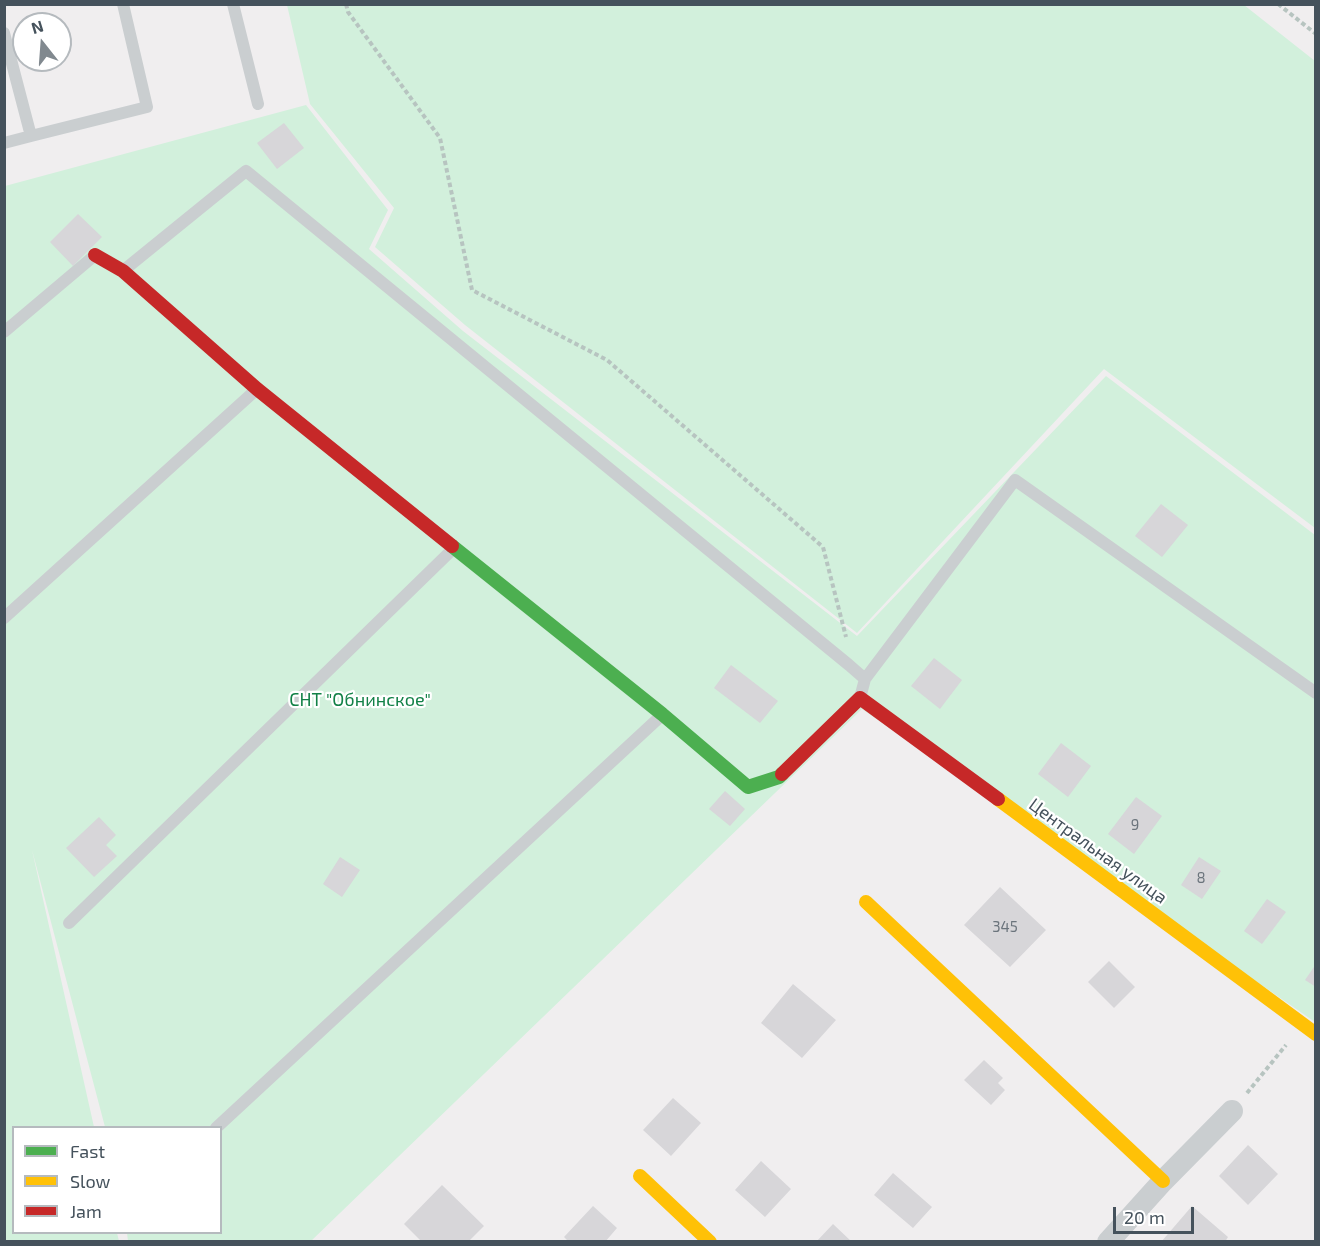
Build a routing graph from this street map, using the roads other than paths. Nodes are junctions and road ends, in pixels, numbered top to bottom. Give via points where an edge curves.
1 (123, 4) edge
2 (233, 4) edge
3 (5, 34) edge
4 (258, 104) dead end
5 (31, 136) junction
6 (4, 143) edge
7 (95, 255) joint
8 (123, 271) junction
9 (4, 332) edge
10 (257, 389) junction
11 (455, 547) junction
12 (4, 618) edge
13 (865, 680) junction
14 (1316, 693) edge
15 (860, 698) junction
16 (662, 714) junction
17 (866, 902) dead end
18 (69, 923) dead end
19 (1311, 1030) edge
20 (1232, 1111) road end
21 (218, 1126) edge
22 (640, 1176) dead end
23 (1163, 1181) junction
24 (710, 1242) edge
25 (1108, 1242) edge

1 - 5 lane via 147,107
2 - 4 lane
3 - 5 lane
5 - 6 lane
7 - 8 street
7 - 9 lane
8 - 10 street
8 - 13 lane via 246,171
10 - 11 street
10 - 12 lane
11 - 16 street
11 - 18 lane
13 - 14 lane via 1015,480
13 - 15 lane
15 - 16 street via 779,777 748,787
15 - 19 street, Центральная улица
16 - 21 lane
17 - 23 street
20 - 23 street
22 - 24 street
23 - 25 street

